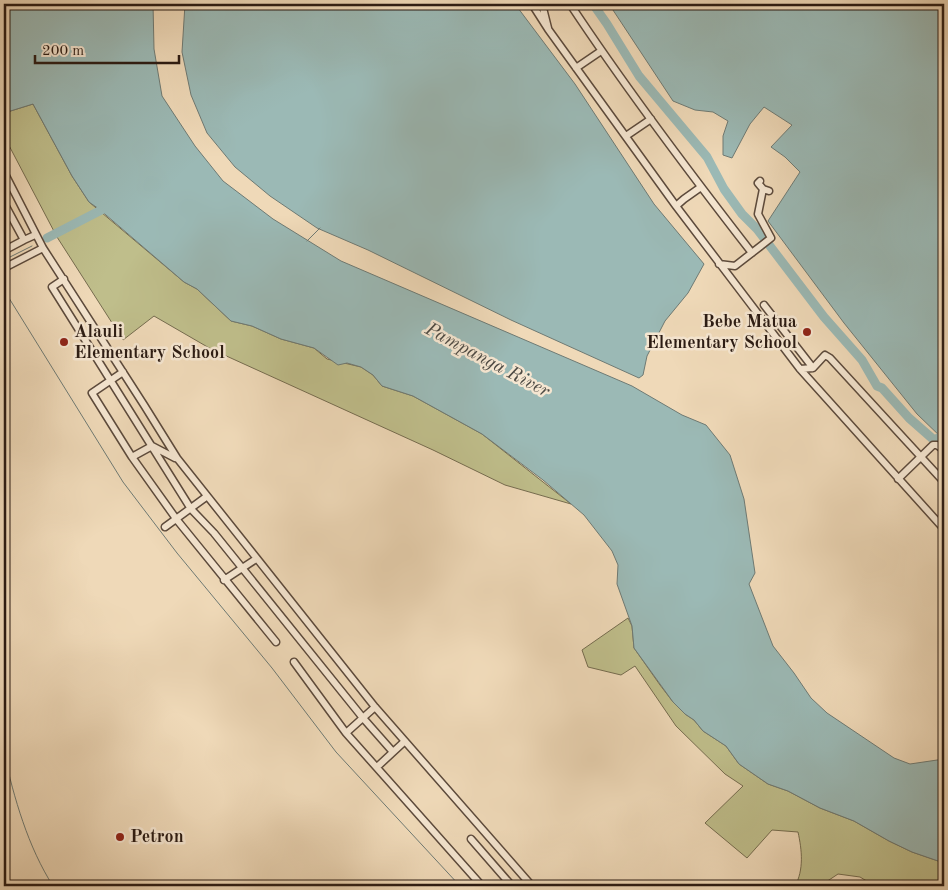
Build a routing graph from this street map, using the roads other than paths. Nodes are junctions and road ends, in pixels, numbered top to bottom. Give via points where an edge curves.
1 (532, 4) edge
2 (542, 4) edge
3 (570, 4) edge
4 (548, 29) junction
5 (601, 51) junction
6 (576, 68) junction
7 (651, 119) junction
8 (626, 136) junction
9 (4, 172) edge
10 (760, 181) dead end
11 (701, 188) junction
12 (4, 203) edge
13 (676, 206) junction
14 (36, 235) junction
15 (24, 240) junction
16 (4, 247) edge
17 (43, 248) junction
18 (752, 253) junction
19 (719, 264) junction
20 (4, 268) edge
21 (64, 279) junction
22 (764, 305) dead end
23 (813, 368) junction
24 (800, 369) junction
25 (123, 372) junction
26 (111, 380) junction
27 (152, 446) junction
28 (944, 450) edge
29 (132, 457) junction
30 (920, 457) junction
31 (177, 458) junction
32 (898, 479) junction
33 (944, 482) edge
34 (206, 497) junction
35 (191, 509) junction
36 (177, 520) junction
37 (165, 527) dead end
38 (944, 529) edge
39 (256, 559) junction
40 (242, 568) junction
41 (224, 580) junction
42 (276, 642) dead end
43 (294, 662) dead end
44 (375, 707) junction
45 (362, 718) junction
46 (346, 733) junction
47 (405, 742) junction
48 (393, 752) junction
49 (377, 767) junction
50 (471, 839) dead end
51 (482, 886) edge
52 (512, 886) edge
53 (531, 886) edge

1 - 4 street
2 - 4 street
3 - 5 street
4 - 6 street
5 - 6 street
5 - 7 street
6 - 8 street
7 - 8 street
7 - 11 street
8 - 13 street
9 - 14 street
10 - 18 street via 759,185 766,190 758,214 771,238
11 - 13 street
11 - 18 street
12 - 15 street
13 - 19 street
14 - 15 street
14 - 17 street
15 - 16 street via 5,250
17 - 20 street
17 - 21 street
18 - 19 street via 735,266
19 - 24 street
21 - 25 street
21 - 26 street via 52,287
22 - 23 street
23 - 24 street
23 - 30 street via 825,355 830,358
24 - 32 street
25 - 26 street
25 - 31 street
26 - 27 street
26 - 29 street via 92,393
27 - 29 street
27 - 31 street
27 - 35 street
28 - 30 street via 933,445
29 - 36 street
30 - 32 street
30 - 33 street
31 - 34 street
32 - 38 street
34 - 35 street
34 - 39 street
35 - 36 street
35 - 40 street
36 - 37 street
36 - 41 street
39 - 40 street
39 - 44 street
40 - 41 street
40 - 45 street
41 - 42 street
43 - 46 street
44 - 45 street
44 - 47 street
45 - 46 street
45 - 48 street
46 - 49 street
47 - 48 street
47 - 53 street
48 - 49 street
49 - 51 street
50 - 52 street

